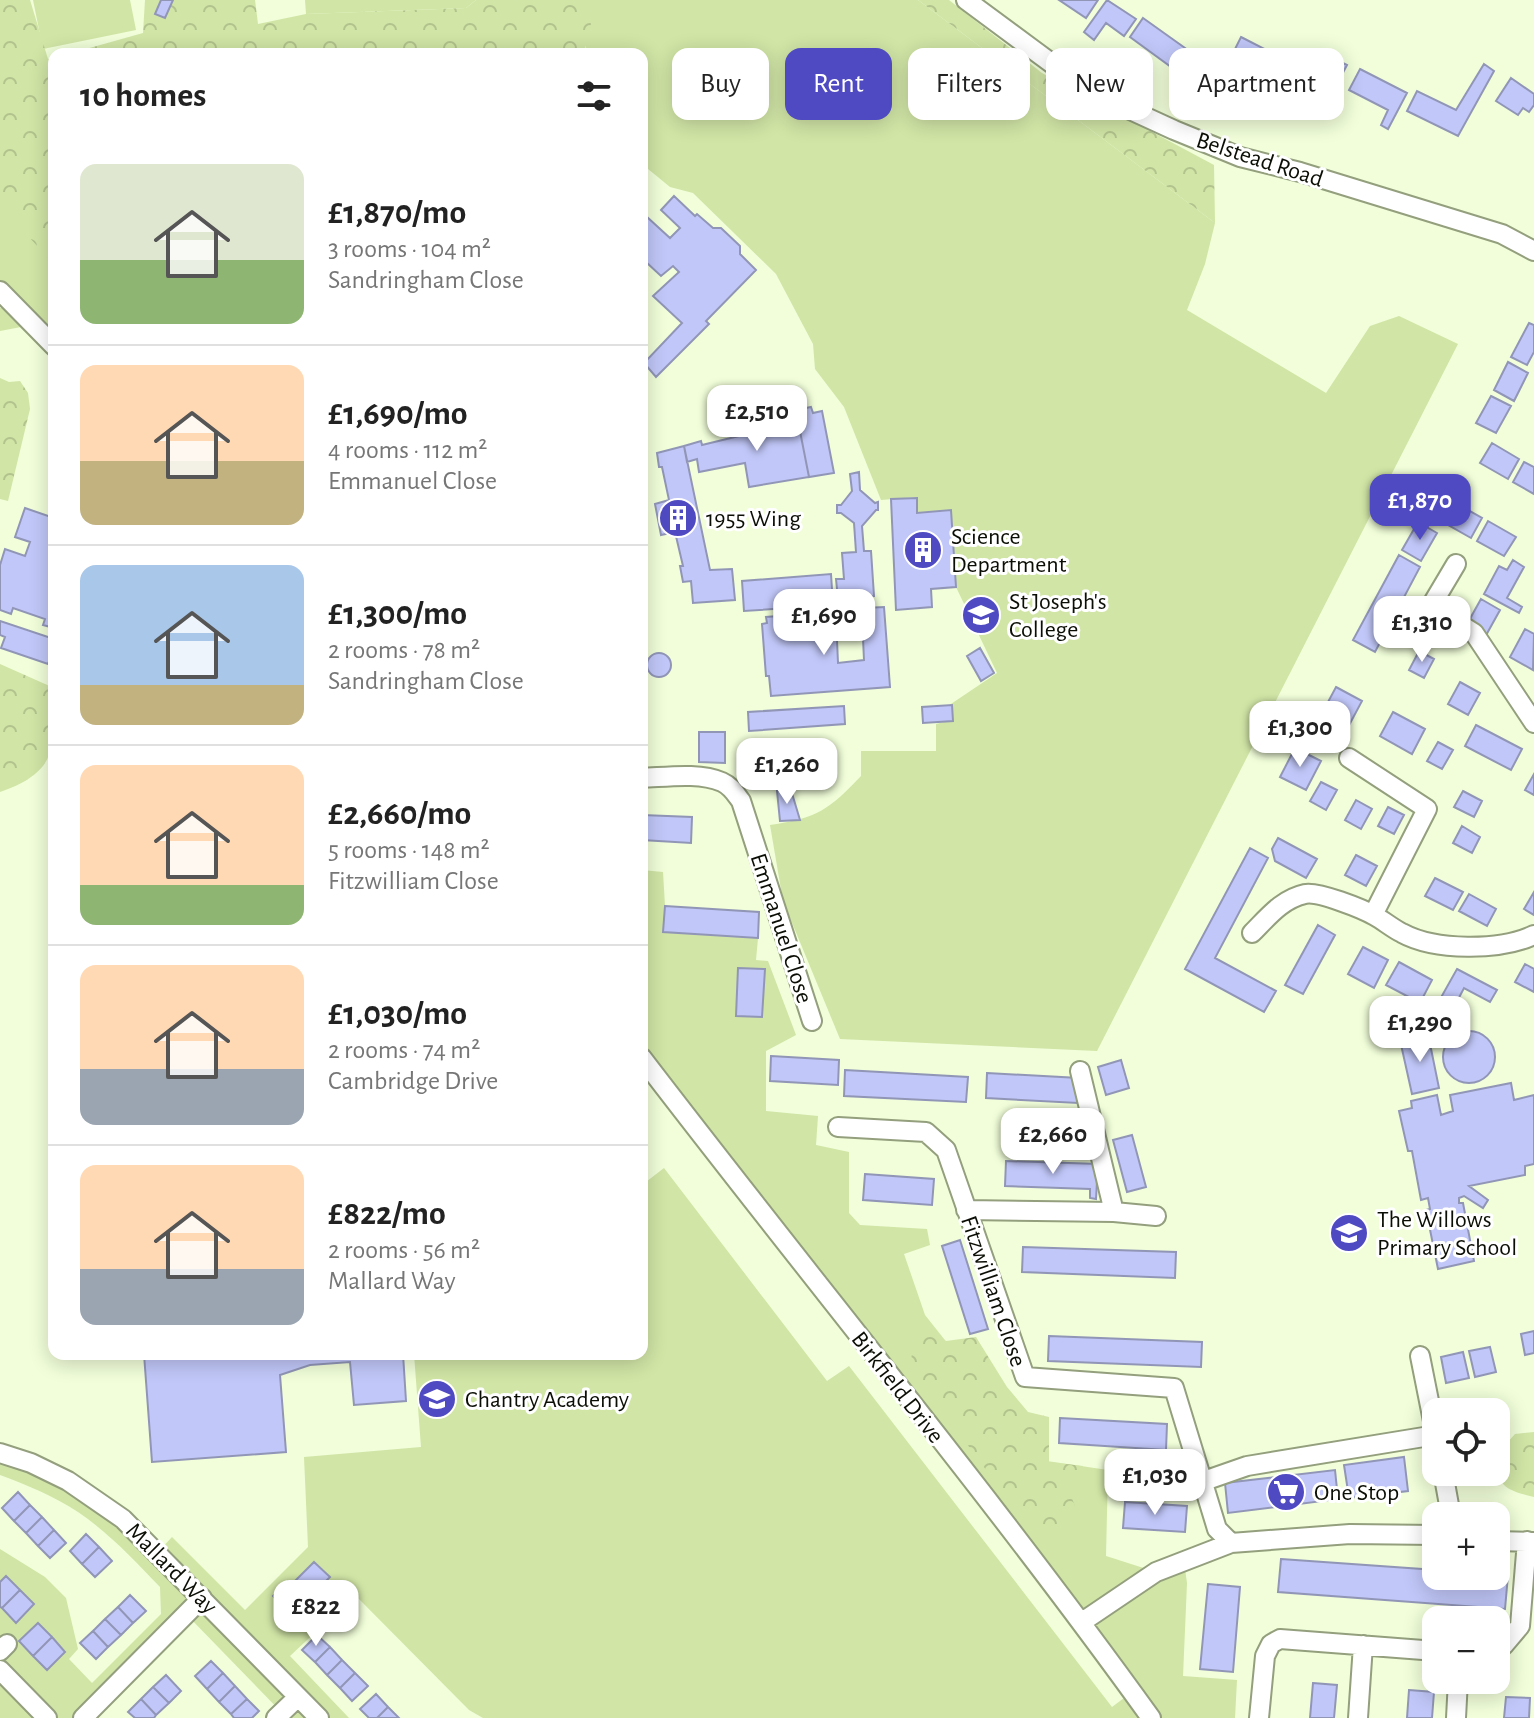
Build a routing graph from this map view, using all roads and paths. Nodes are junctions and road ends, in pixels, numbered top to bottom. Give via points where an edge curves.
1 (966, 0) edge
2 (1534, 251) edge
3 (0, 291) edge
4 (48, 340) edge
5 (1456, 564) dead end
6 (1534, 723) edge
7 (1349, 758) dead end
8 (648, 778) edge
9 (1373, 915) junction
10 (1252, 933) dead end
11 (1534, 935) edge
12 (812, 1021) dead end
13 (648, 1066) edge
14 (1080, 1071) dead end
15 (838, 1127) dead end
16 (966, 1210) junction
17 (1114, 1212) junction
18 (1156, 1216) dead end
19 (1420, 1356) dead end
20 (1428, 1398) edge
21 (1422, 1438) edge
22 (0, 1453) edge
23 (1204, 1481) junction
24 (1422, 1535) edge
25 (1510, 1541) edge
26 (1530, 1542) edge
27 (1231, 1543) junction
28 (202, 1598) junction
29 (1082, 1622) junction
30 (1510, 1638) edge
31 (1363, 1645) junction
32 (1422, 1650) edge
33 (0, 1670) edge
34 (1457, 1694) edge
35 (298, 1697) junction
36 (47, 1718) edge
37 (83, 1718) edge
38 (276, 1718) edge
39 (319, 1718) edge
40 (1151, 1718) edge
41 (1259, 1718) edge
42 (1358, 1718) edge
43 (1456, 1718) edge

1 - 2 street, Belstead Road via 1089,91 1174,130 1240,157 1502,234
3 - 4 street
5 - 6 street via 1431,606 1474,633
7 - 9 street via 1427,809
8 - 12 street, Emmanuel Close via 702,777 733,789
9 - 10 street via 1308,893 1281,903
9 - 11 street via 1404,935 1444,946 1492,946
13 - 29 street, Birkfield Drive
14 - 17 street
15 - 16 street, Fitzwilliam Close via 926,1132 946,1150
16 - 17 street
16 - 23 street, Fitzwilliam Close via 1025,1377 1174,1388
17 - 18 street
19 - 20 street
21 - 23 street via 1247,1466
22 - 28 street, Mallard Way via 48,1470 105,1505
23 - 27 street, Fitzwilliam Close via 1217,1529
24 - 27 street
25 - 26 street
26 - 30 street via 1520,1626
27 - 29 street via 1156,1572
28 - 35 street, Mallard Way
28 - 37 street
29 - 40 street, Birkfield Drive
31 - 32 street
31 - 41 street via 1280,1639 1271,1644 1265,1656
31 - 42 street
33 - 36 street
34 - 43 street
35 - 38 street
35 - 39 street, Mallard Way

